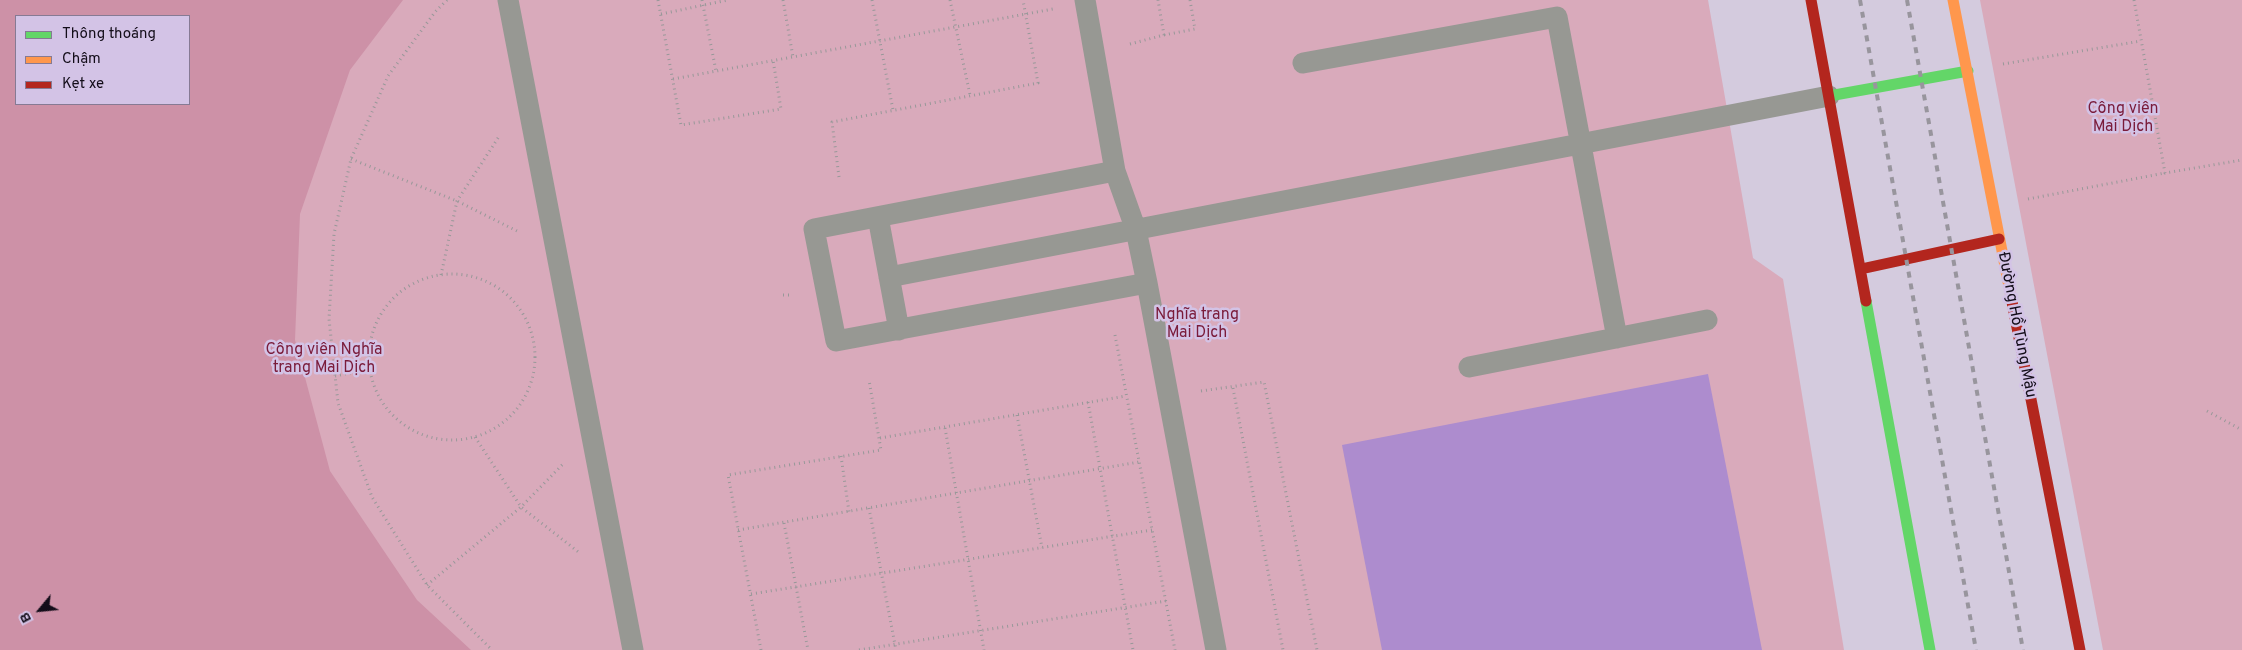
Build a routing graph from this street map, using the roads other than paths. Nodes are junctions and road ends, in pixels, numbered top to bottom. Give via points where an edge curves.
1 (508, 0) edge
2 (1085, 0) edge
3 (1811, 0) edge
4 (1953, 0) edge
5 (1303, 63) dead end
6 (1968, 71) junction
7 (1829, 96) junction
8 (1581, 145) junction
9 (1115, 171) junction
10 (878, 217) junction
11 (1136, 230) junction
12 (1999, 239) junction
13 (1860, 269) junction
14 (888, 277) junction
15 (1147, 283) junction
16 (1707, 320) dead end
17 (899, 330) junction
18 (1617, 338) junction
19 (1469, 367) dead end
20 (633, 650) edge
21 (1216, 650) edge
22 (1930, 650) edge
23 (2080, 650) edge

1 - 20 lane
2 - 9 lane
3 - 7 highway
4 - 6 highway, Đường Hồ Tùng Mậu
5 - 8 lane via 1557,17
6 - 7 highway
6 - 12 highway, Đường Hồ Tùng Mậu
7 - 8 lane
7 - 13 highway
8 - 11 lane
8 - 18 lane
9 - 10 lane
9 - 11 lane
10 - 14 lane
10 - 17 lane via 814,230 836,342
11 - 14 lane
11 - 15 lane
12 - 13 highway
12 - 23 highway, Đường Hồ Tùng Mậu
13 - 22 highway
14 - 17 lane
15 - 17 lane
15 - 21 lane
16 - 18 lane
18 - 19 lane

